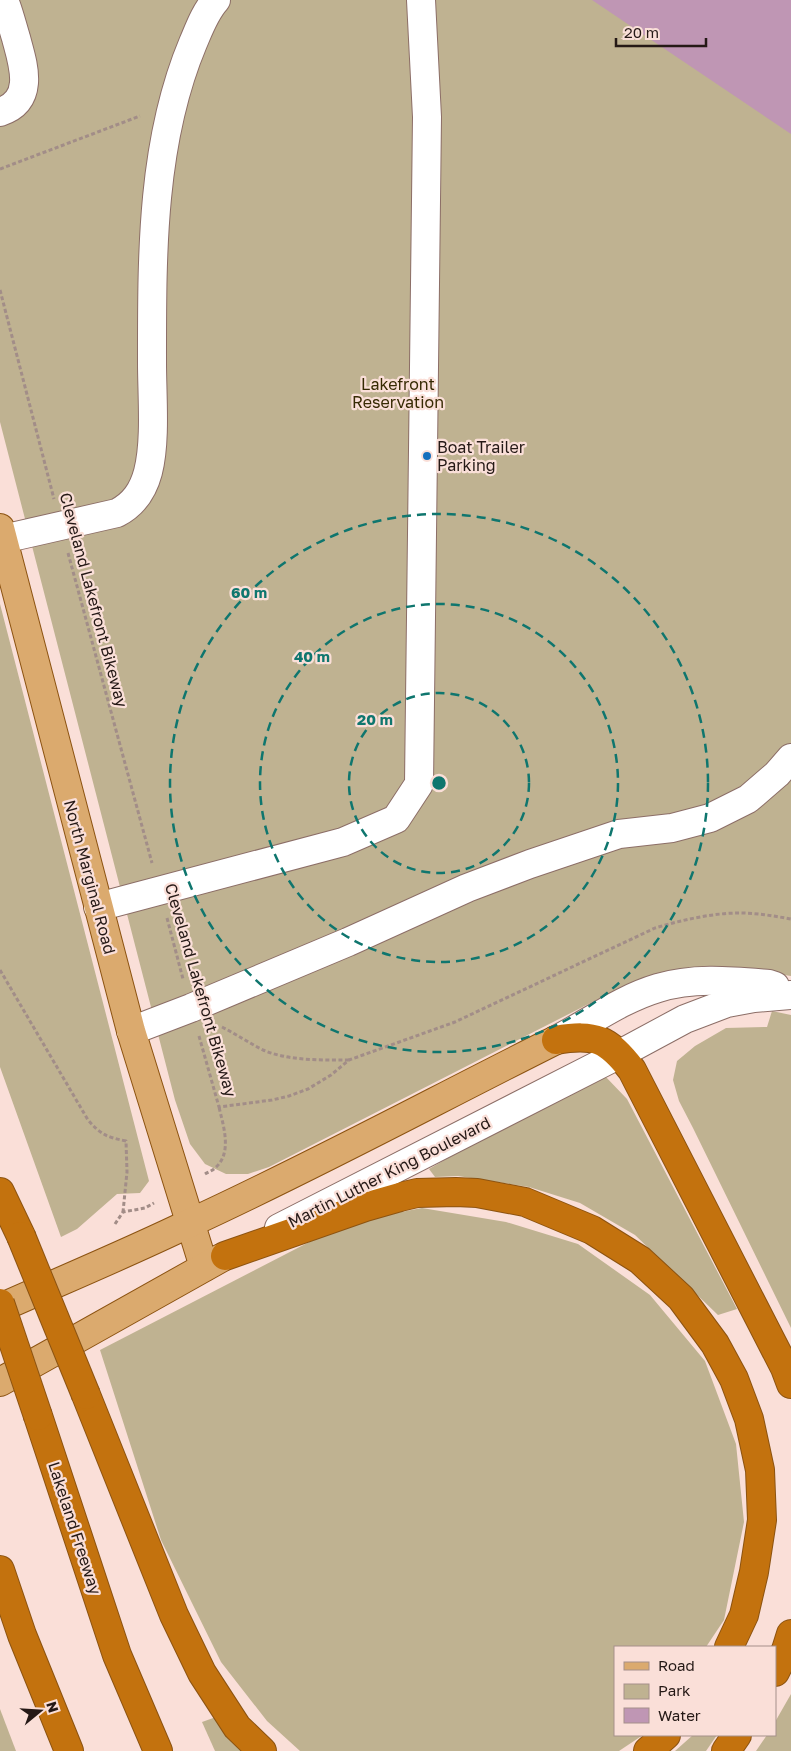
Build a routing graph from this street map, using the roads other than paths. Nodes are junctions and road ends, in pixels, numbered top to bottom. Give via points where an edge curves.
1 (4, 0) edge
2 (216, 0) edge
3 (421, 0) edge
4 (0, 112) edge
5 (1, 534) edge
6 (791, 758) edge
7 (98, 907) junction
8 (791, 993) edge
9 (131, 1031) junction
10 (556, 1040) junction
11 (620, 1054) junction
12 (0, 1192) edge
13 (190, 1224) junction
14 (214, 1262) junction
15 (0, 1303) edge
16 (0, 1308) edge
17 (0, 1382) edge
18 (791, 1384) edge
19 (0, 1570) edge
20 (791, 1634) edge
21 (730, 1646) edge
22 (776, 1670) edge
23 (665, 1736) edge
24 (736, 1736) edge
25 (69, 1751) edge
26 (158, 1751) edge
27 (262, 1751) edge
28 (648, 1751) edge
29 (726, 1751) edge

1 - 4 street via 24,69 24,88 16,103
2 - 5 street via 184,64 172,104 159,178 153,252 152,433 143,487 129,507 107,516
3 - 7 street via 427,117 419,784 396,819 343,842
5 - 7 main road, North Marginal Road
6 - 9 street via 748,799 710,818 672,828 619,834 530,864
7 - 9 main road, North Marginal Road
8 - 10 street, Martin Luther King Boulevard via 768,984 735,981 676,984 621,1004
8 - 11 street, Martin Luther King Boulevard via 727,1003 701,1011
9 - 13 main road, North Marginal Road
10 - 11 highway via 585,1037 610,1045
10 - 13 main road, Martin Luther King Boulevard
11 - 14 street, Martin Luther King Boulevard
11 - 18 highway via 641,1087
12 - 27 highway, bridge via 86,1394 174,1615 202,1673 232,1719
13 - 14 main road, North Marginal Road
13 - 16 main road, Martin Luther King Boulevard
14 - 17 main road, Martin Luther King Boulevard
14 - 21 highway via 365,1207 417,1193 456,1192 525,1202 592,1230 640,1260 681,1298 715,1344 734,1379 749,1419 760,1470 762,1520 744,1615
15 - 26 highway, Lakeland Freeway, bridge via 117,1655
19 - 25 highway via 22,1635
20 - 22 highway
23 - 28 highway
24 - 29 highway

